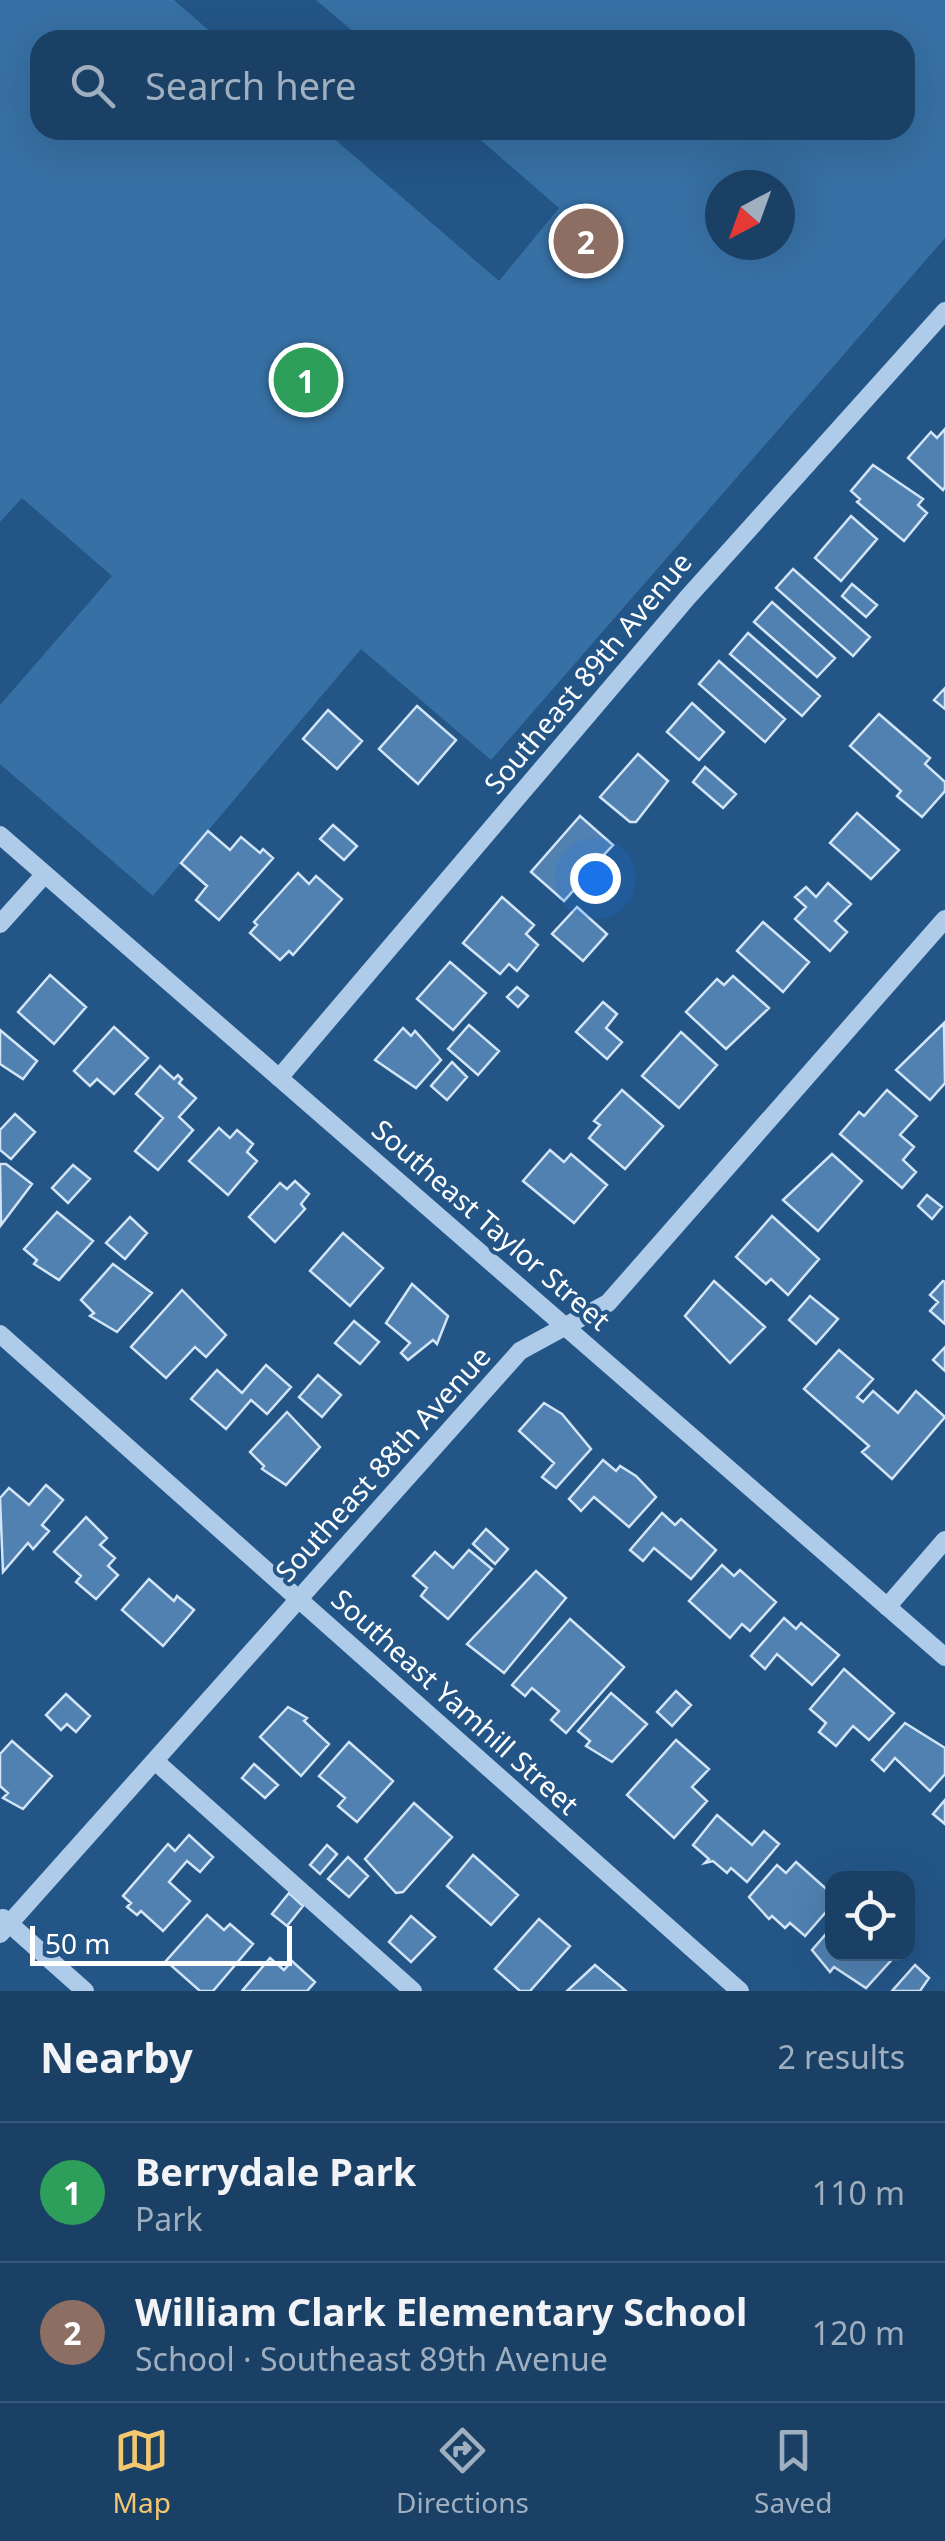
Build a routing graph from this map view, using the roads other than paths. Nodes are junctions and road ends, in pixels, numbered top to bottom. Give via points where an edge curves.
1 (945, 311) edge
2 (0, 835) edge
3 (45, 874) junction
4 (945, 919) edge
5 (0, 924) edge
6 (280, 1078) junction
7 (565, 1326) junction
8 (0, 1334) edge
9 (945, 1540) edge
10 (299, 1600) junction
11 (887, 1606) junction
12 (945, 1657) edge
13 (155, 1761) junction
14 (3, 1925) edge
15 (85, 1991) edge
16 (413, 1991) edge
17 (740, 1991) edge

1 - 6 street, Southeast 89th Avenue via 676,611
2 - 3 street, Southeast Taylor Street
3 - 5 street
3 - 6 street, Southeast Taylor Street
4 - 7 street, Southeast 88th Avenue via 608,1302
6 - 7 street, Southeast Taylor Street
7 - 10 street, Southeast 88th Avenue via 520,1351
7 - 11 street, Southeast Taylor Street
8 - 10 street, Southeast Yamhill Street
9 - 11 street
10 - 13 street, Southeast 88th Avenue
10 - 17 street, Southeast Yamhill Street
11 - 12 street, Southeast Taylor Street
13 - 14 street, Southeast 88th Avenue
13 - 16 street
14 - 15 street

